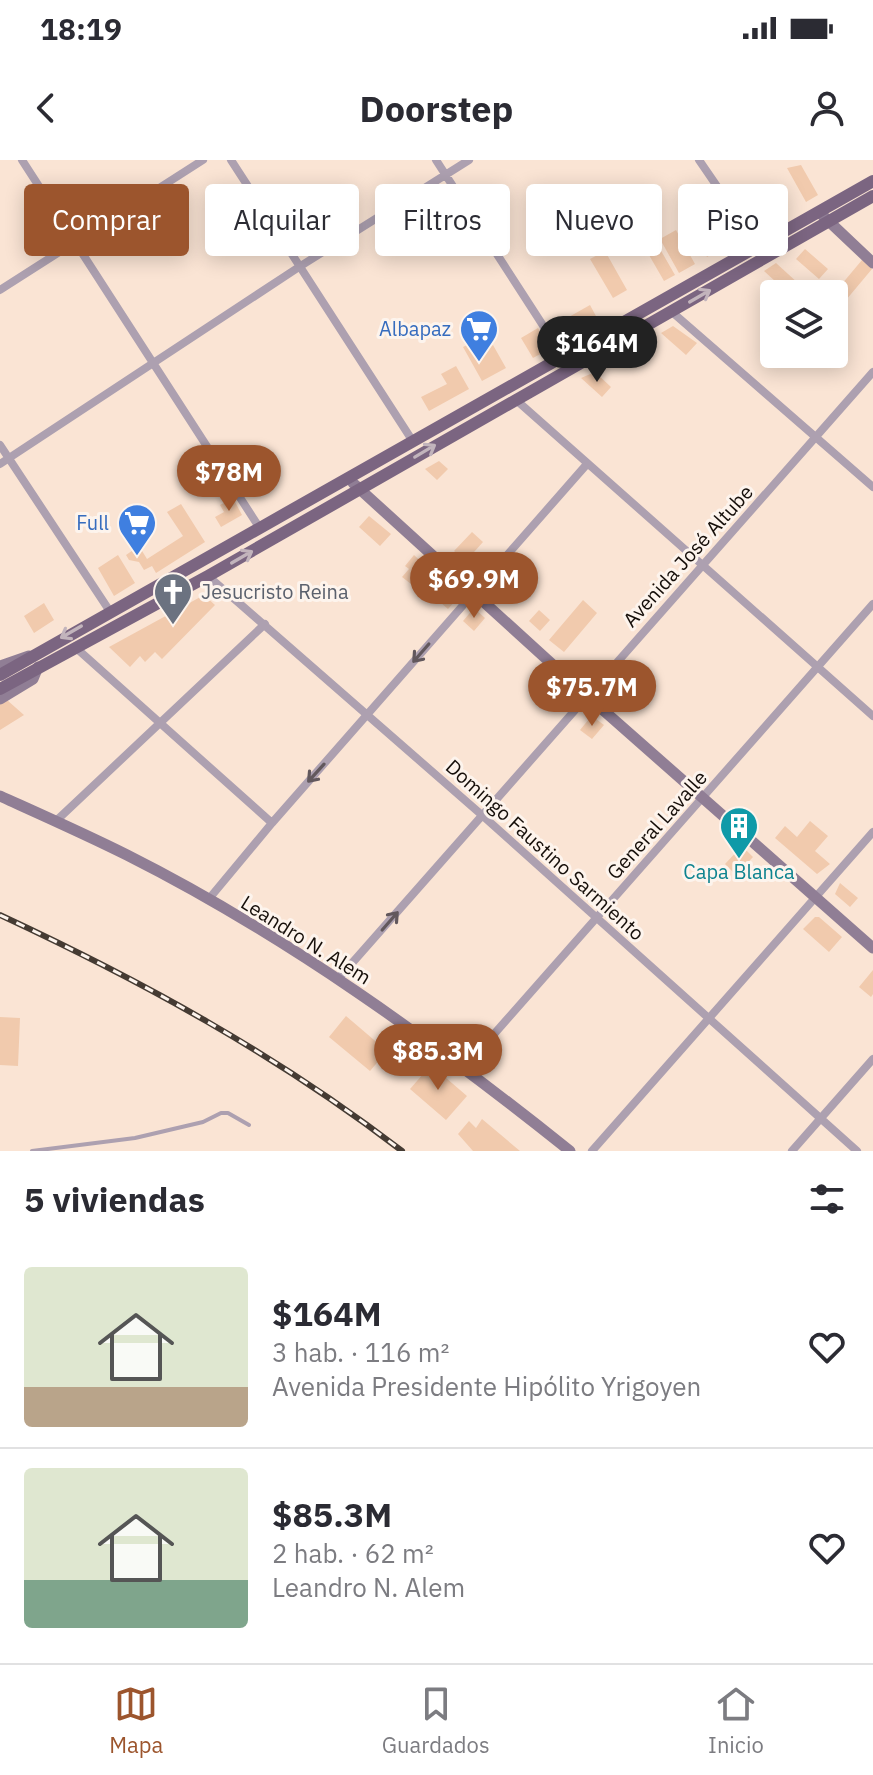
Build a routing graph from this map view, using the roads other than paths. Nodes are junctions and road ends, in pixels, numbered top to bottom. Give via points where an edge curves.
1 (22, 160) edge
2 (203, 160) edge
3 (231, 160) edge
4 (436, 160) edge
5 (469, 160) edge
6 (699, 160) edge
7 (446, 176) junction
8 (873, 181) edge
9 (38, 184) edge
10 (166, 184) edge
11 (715, 184) edge
12 (873, 196) edge
13 (823, 217) junction
14 (788, 233) edge
15 (53, 256) edge
16 (84, 256) edge
17 (740, 256) edge
18 (873, 263) edge
19 (299, 267) junction
20 (0, 290) edge
21 (672, 312) junction
22 (563, 356) junction
23 (156, 364) junction
24 (570, 368) junction
25 (873, 372) edge
26 (514, 399) junction
27 (816, 437) junction
28 (412, 440) junction
29 (0, 445) edge
30 (9, 459) junction
31 (0, 464) edge
32 (587, 464) junction
33 (348, 476) junction
34 (873, 487) edge
35 (358, 491) junction
36 (259, 527) junction
37 (702, 564) junction
38 (208, 576) junction
39 (472, 593) junction
40 (873, 604) edge
41 (109, 610) junction
42 (265, 624) junction
43 (75, 647) junction
44 (36, 661) junction
45 (0, 666) edge
46 (819, 667) junction
47 (0, 675) edge
48 (0, 689) edge
49 (586, 695) junction
50 (0, 699) edge
51 (368, 714) junction
52 (873, 716) edge
53 (160, 725) junction
54 (0, 796) edge
55 (703, 798) junction
56 (483, 816) junction
57 (56, 821) junction
58 (272, 823) junction
59 (873, 832) edge
60 (816, 897) junction
61 (208, 900) junction
62 (596, 918) junction
63 (873, 948) edge
64 (338, 979) junction
65 (709, 1018) junction
66 (873, 1059) edge
67 (465, 1067) junction
68 (820, 1119) junction
69 (249, 1125) dead end
70 (32, 1151) edge
71 (570, 1151) edge
72 (592, 1151) edge
73 (792, 1151) edge
74 (857, 1151) edge

1 - 9 street
2 - 10 street
3 - 19 street
4 - 7 street
5 - 7 street
6 - 11 street
7 - 19 street
7 - 22 street
8 - 13 main road
12 - 13 main road
13 - 14 main road
13 - 18 street
21 -> 13 main road
15 - 20 street
16 - 23 street
17 - 22 main road
19 - 23 street
19 - 28 street
21 - 24 main road
21 - 27 street
22 - 24 street
22 - 28 main road
23 - 30 street
23 - 36 street
24 - 26 main road
25 - 27 street, Avenida José Altube
26 - 32 street
35 -> 26 main road
27 - 34 street
27 - 37 street, Avenida José Altube
28 - 33 main road
29 - 30 street
30 - 31 street
30 - 41 street
32 - 37 street
32 - 39 street
33 - 35 street
33 - 36 main road
38 -> 35 main road
35 - 39 street
36 - 41 main road
37 - 46 street
37 - 49 street, Avenida José Altube
38 - 42 street, Domingo Faustino Sarmiento
38 - 43 main road
39 - 49 street
39 -> 51 street
40 - 46 street, General Lavalle
41 -> 44 main road
42 - 51 street, Domingo Faustino Sarmiento
42 - 53 street
43 - 44 main road
43 - 53 street
44 - 45 street
44 - 47 main road
44 - 48 main road
44 - 50 street via 33,679
46 - 52 street
46 - 55 street, General Lavalle
49 - 55 street
49 - 56 street, Avenida José Altube
51 - 56 street, Domingo Faustino Sarmiento
51 -> 58 street
53 - 57 street
53 - 58 street
54 - 57 street, Leandro N. Alem
55 - 60 street
55 - 62 street, General Lavalle
56 - 62 street, Domingo Faustino Sarmiento
64 -> 56 street, Avenida José Altube
57 - 61 street, Leandro N. Alem
58 - 61 street
59 - 60 street
60 - 63 street
60 - 65 street
61 - 64 street, Leandro N. Alem
62 - 65 street, Domingo Faustino Sarmiento
62 - 67 street, General Lavalle
64 - 67 street, Leandro N. Alem
65 - 68 street, Domingo Faustino Sarmiento
65 - 72 street
66 - 68 street
67 - 71 street, Leandro N. Alem
68 - 73 street
68 - 74 street, Domingo Faustino Sarmiento
69 - 70 lane via 221,1113 135,1138

